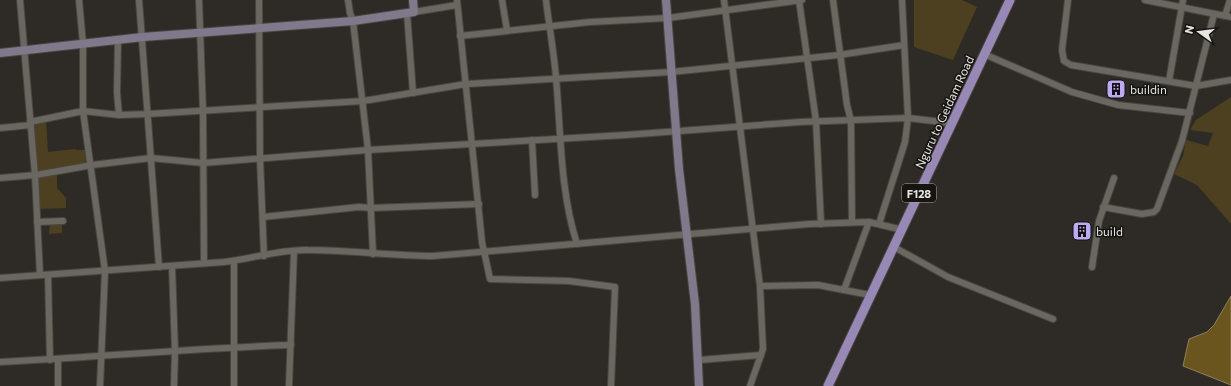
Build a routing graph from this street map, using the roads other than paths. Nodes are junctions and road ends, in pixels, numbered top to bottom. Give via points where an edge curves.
1 (20, 0) edge
2 (79, 0) edge
3 (139, 0) edge
4 (199, 0) edge
5 (258, 0) edge
6 (348, 0) edge
7 (413, 0) edge
8 (502, 0) edge
9 (546, 0) edge
10 (666, 0) edge
11 (724, 0) edge
12 (799, 0) edge
13 (802, 0) edge
14 (833, 0) edge
15 (902, 0) edge
16 (1010, 0) edge
17 (1068, 0) edge
18 (1145, 0) edge
19 (1183, 0) edge
20 (1230, 0) edge
21 (457, 2) edge
22 (1182, 8) junction
23 (725, 12) junction
24 (411, 13) junction
25 (1214, 14) junction
26 (1228, 17) edge
27 (668, 18) junction
28 (353, 21) junction
29 (260, 27) junction
30 (549, 28) junction
31 (507, 30) junction
32 (201, 32) junction
33 (460, 36) junction
34 (143, 37) junction
35 (118, 40) junction
36 (83, 44) junction
37 (904, 45) junction
38 (24, 50) junction
39 (0, 53) edge
40 (840, 54) junction
41 (984, 54) junction
42 (807, 57) junction
43 (732, 66) junction
44 (672, 72) junction
45 (556, 78) junction
46 (1231, 80) edge
47 (1169, 81) junction
48 (466, 84) junction
49 (1196, 86) junction
50 (414, 93) junction
51 (363, 101) junction
52 (260, 106) junction
53 (83, 111) junction
54 (203, 111) junction
55 (1190, 113) junction
56 (148, 114) junction
57 (119, 115) junction
58 (908, 118) junction
59 (816, 121) junction
60 (851, 121) junction
61 (30, 123) junction
62 (951, 123) junction
63 (739, 126) junction
64 (0, 128) edge
65 (676, 131) junction
66 (559, 138) junction
67 (532, 140) junction
68 (472, 144) junction
69 (368, 150) junction
70 (151, 158) junction
71 (260, 158) junction
72 (204, 163) junction
73 (92, 165) junction
74 (35, 175) junction
75 (0, 178) edge
76 (1114, 178) dead end
77 (535, 195) dead end
78 (478, 204) junction
79 (1103, 207) junction
80 (371, 208) junction
81 (263, 217) junction
82 (64, 221) dead end
83 (37, 222) junction
84 (852, 222) junction
85 (869, 222) junction
86 (821, 224) junction
87 (879, 224) junction
88 (754, 228) junction
89 (903, 230) junction
90 (687, 234) junction
91 (577, 244) junction
92 (894, 247) junction
93 (294, 251) junction
94 (486, 252) junction
95 (373, 254) junction
96 (264, 256) junction
97 (234, 261) junction
98 (204, 263) junction
99 (172, 266) junction
100 (159, 267) junction
101 (1092, 267) dead end
102 (105, 271) junction
103 (48, 274) junction
104 (40, 275) junction
105 (0, 278) edge
106 (760, 286) junction
107 (844, 290) junction
108 (870, 295) junction
109 (1053, 319) dead end
110 (291, 345) junction
111 (235, 346) junction
112 (175, 351) junction
113 (761, 355) junction
114 (102, 357) junction
115 (58, 359) junction
116 (50, 360) junction
117 (699, 360) junction
118 (0, 362) edge
119 (58, 386) edge
120 (100, 386) edge
121 (174, 386) edge
122 (234, 386) edge
123 (289, 386) edge
124 (611, 386) edge
125 (699, 386) edge
126 (750, 386) edge
127 (828, 386) edge

1 - 38 street
2 - 36 street
3 - 34 street
4 - 32 street
5 - 29 street
6 - 28 street
7 - 24 street
8 - 31 street
9 - 30 street
10 - 27 street
11 - 23 street
12 - 13 street
12 - 23 street
12 - 42 street
14 - 40 street
15 - 37 street
16 - 41 main road, Nguru to Geidam Road / F128
17 - 47 street via 1062,50 1064,61 1071,65
18 - 22 street
19 - 22 street
20 - 26 street
21 - 24 street
21 - 33 street
22 - 25 street
22 - 47 street
23 - 27 street
23 - 43 street
24 - 28 street
24 - 50 street
25 - 26 street
25 - 49 street
27 - 30 street via 590,22
27 - 44 street
28 - 29 street
28 - 51 street
29 - 32 street
29 - 52 street
30 - 31 street
30 - 45 street
31 - 33 street
32 - 34 street
32 - 54 street
33 - 48 street
34 - 35 street
34 - 56 street
35 - 36 street
35 - 57 street
36 - 38 street
36 - 53 street
37 - 40 street
37 - 58 street
38 - 39 street
38 - 61 street
40 - 42 street
40 - 60 street
41 - 55 street via 1072,92 1118,104
41 - 62 main road, Nguru to Geidam Road / F128
42 - 43 street
42 - 59 street
43 - 44 street
43 - 63 street
44 - 45 street
44 - 65 street
45 - 48 street
45 - 66 street
46 - 49 street
47 - 49 street
48 - 50 street
48 - 68 street
49 - 55 street
50 - 51 street
51 - 52 street
51 - 69 street
52 - 54 street
52 - 71 street
53 - 57 street
53 - 61 street
53 - 73 street
54 - 56 street
54 - 72 street
55 - 79 street via 1157,209 1142,214
56 - 57 street
56 - 70 street
58 - 60 street
58 - 62 street
58 - 87 street via 905,142
59 - 60 street
59 - 63 street
59 - 86 street
60 - 84 street
61 - 64 street
61 - 74 street
62 - 89 main road, Nguru to Geidam Road / F128
63 - 65 street
63 - 88 street
65 - 66 street
65 - 90 street
66 - 67 street
66 - 91 street via 572,229
67 - 68 street
67 - 77 street
68 - 69 street
68 - 78 street
69 - 71 street
69 - 80 street
70 - 72 street
70 - 73 street
70 - 100 street
71 - 72 street
71 - 81 street
72 - 98 street
73 - 74 street
73 - 102 street
74 - 75 street
74 - 83 street
76 - 79 street
78 - 80 street
78 - 94 street via 482,242
79 - 101 street
80 - 81 street via 358,207
80 - 95 street
81 - 96 street
82 - 83 street
83 - 104 street
84 - 85 street
84 - 86 street
85 - 87 street
85 - 107 street
86 - 88 street
87 - 89 street
88 - 90 street
88 - 106 street
89 - 92 main road, Nguru to Geidam Road / F128
90 - 91 street
90 - 117 street
91 - 94 street
92 - 108 main road, Nguru to Geidam Road / F128
92 - 109 street via 948,277
93 - 95 street
93 - 96 street
93 - 110 street
94 - 95 street via 433,256
94 - 124 street via 490,279 569,281 615,287
96 - 97 street
97 - 98 street
97 - 111 street
98 - 99 street
99 - 100 street
99 - 112 street
100 - 102 street
102 - 103 street
102 - 114 street
103 - 104 street
103 - 116 street
104 - 105 street
106 - 107 street via 818,285
106 - 113 street via 764,336
107 - 108 street
108 - 127 main road, Nguru to Geidam Road / F128
110 - 111 street
110 - 123 street
111 - 112 street
111 - 122 street
112 - 114 street
112 - 121 street
113 - 117 street
113 - 126 street
114 - 115 street
114 - 120 street
115 - 116 street
115 - 119 street
116 - 118 street
117 - 125 street

